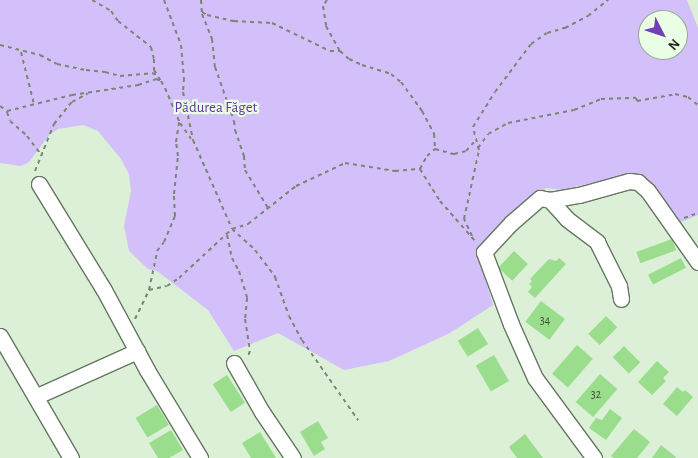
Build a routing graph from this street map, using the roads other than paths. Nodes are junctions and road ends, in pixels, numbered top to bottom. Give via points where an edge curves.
1 (39, 184) road end
2 (550, 200) junction
3 (698, 262) edge
4 (621, 299) dead end
5 (0, 336) edge
6 (137, 351) junction
7 (236, 366) road end
8 (37, 396) junction
9 (72, 458) edge
10 (200, 458) edge
11 (293, 458) edge
12 (594, 458) edge

1 - 6 street
2 - 3 street via 629,181 638,182 648,191
2 - 4 street via 597,242 619,286
2 - 12 street via 535,200 481,250 535,378
5 - 8 street
6 - 8 street
6 - 10 street
7 - 11 street
8 - 9 street

